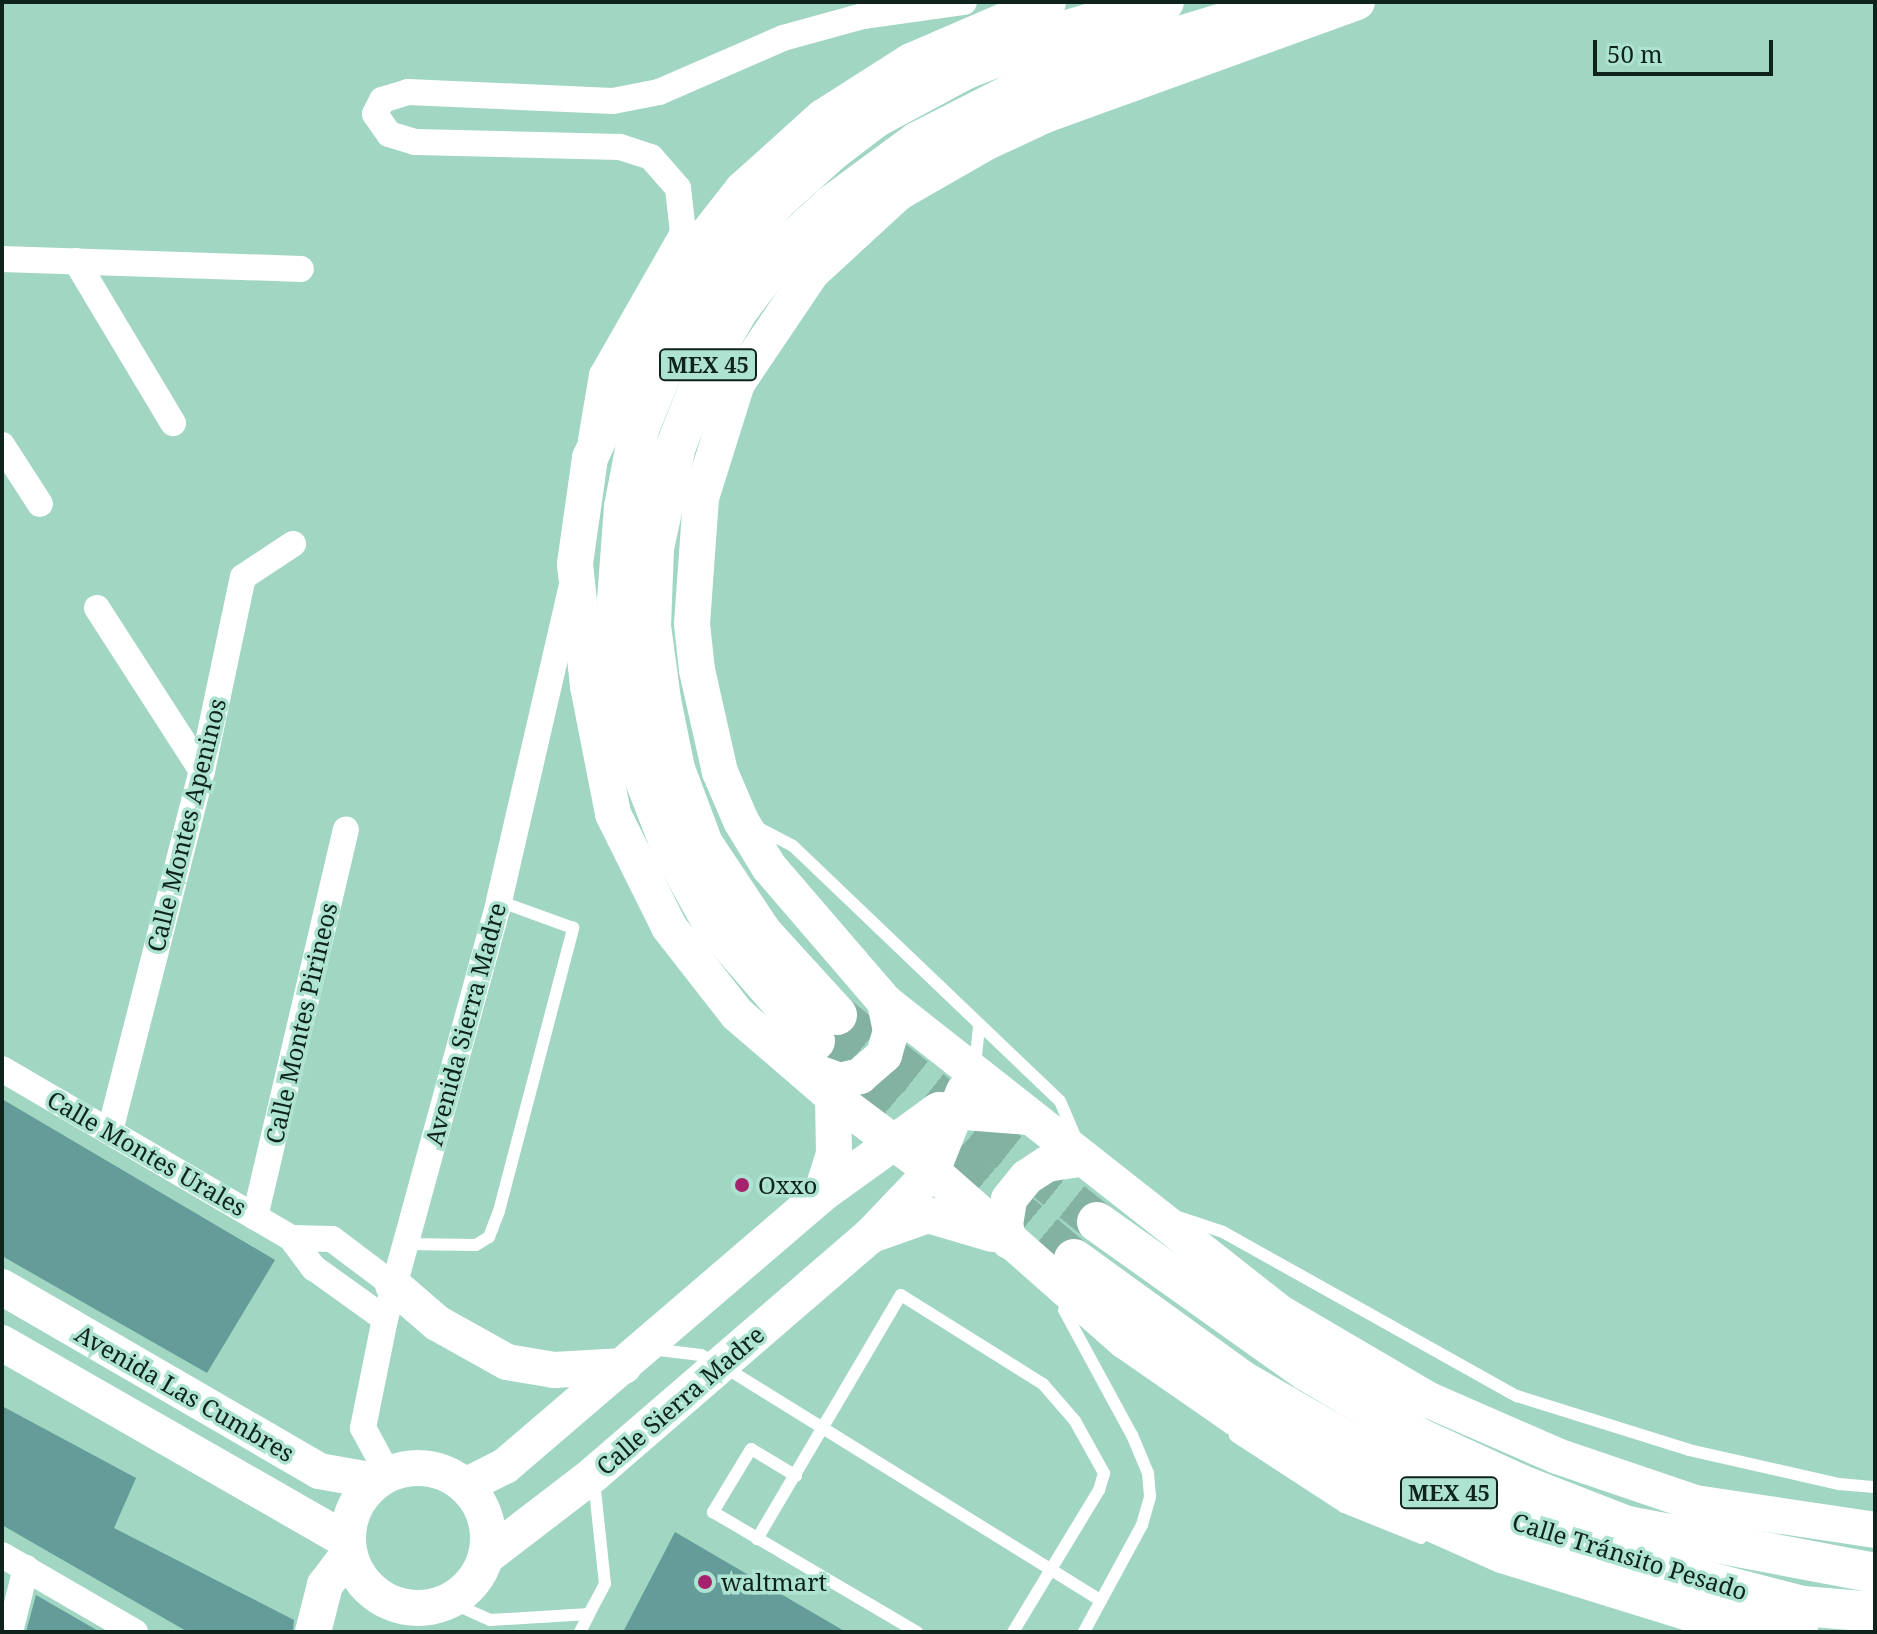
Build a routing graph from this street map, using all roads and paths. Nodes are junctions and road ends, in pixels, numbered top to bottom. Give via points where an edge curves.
1 (964, 2) edge
2 (1048, 2) edge
3 (1164, 2) edge
4 (1292, 2) edge
5 (1357, 2) edge
6 (2, 259) edge
7 (76, 261) junction
8 (301, 269) dead end
9 (173, 423) dead end
10 (2, 445) edge
11 (590, 458) junction
12 (40, 504) dead end
13 (293, 544) dead end
14 (575, 568) junction
15 (97, 608) dead end
16 (202, 771) junction
17 (741, 821) junction
18 (346, 830) dead end
19 (499, 901) junction
20 (885, 1002) junction
21 (979, 1028) junction
22 (817, 1041) junction
23 (2, 1069) edge
24 (975, 1072) junction
25 (833, 1097) junction
26 (955, 1108) junction
27 (1031, 1117) junction
28 (110, 1131) junction
29 (896, 1141) junction
30 (1084, 1158) junction
31 (932, 1171) junction
32 (810, 1205) junction
33 (1152, 1212) junction
34 (255, 1217) junction
35 (1097, 1222) tunnel mouth
36 (869, 1237) junction
37 (1009, 1241) junction
38 (405, 1244) junction
39 (1056, 1263) junction
40 (2, 1287) edge
41 (389, 1302) junction
42 (1064, 1310) junction
43 (2, 1343) edge
44 (635, 1357) junction
45 (721, 1365) junction
46 (823, 1429) junction
47 (594, 1474) junction
48 (796, 1476) junction
49 (381, 1477) junction
50 (465, 1486) junction
51 (1875, 1487) edge
52 (1875, 1530) edge
53 (757, 1539) junction
54 (1430, 1542) dead end
55 (347, 1547) junction
56 (2, 1555) edge
57 (486, 1557) junction
58 (1472, 1559) dead end
59 (26, 1568) junction
60 (1051, 1569) junction
61 (1501, 1571) dead end
62 (1875, 1573) edge
63 (1515, 1576) dead end
64 (1565, 1576) junction
65 (1101, 1601) junction
66 (1875, 1612) edge
67 (589, 1614) junction
68 (423, 1615) edge
69 (10, 1632) edge
70 (135, 1632) edge
71 (313, 1632) edge
72 (580, 1632) edge
73 (917, 1632) edge
74 (1013, 1632) edge
75 (1084, 1632) edge
76 (1800, 1632) edge

1 - 11 street via 863,16 783,38 659,92 613,101 408,92 382,100 375,114 389,134 415,142 620,147 651,157 678,188 683,233 602,375
2 - 11 street via 973,30 874,82 823,117 742,190 680,269
3 - 22 main road, MEX 45 via 1064,31 966,69 875,118 822,160 775,202 714,276 667,360 639,429 624,507 617,600 622,691 638,758 672,850 713,924
4 - 22 main road, MEX 45 via 1079,67 1023,88 917,142 833,204 787,246 738,310 711,357 676,446 654,548 651,626 661,700 675,769 703,844 763,934
5 - 17 street via 1045,115 987,142 878,209 840,242 788,302 737,383 720,426 695,539 697,670 720,772
6 - 7 street
7 - 8 street
7 - 9 street
10 - 12 street
11 - 14 street
13 - 16 street, Calle Montes Apeninos via 243,577
14 - 19 street, Avenida Sierra Madre
14 - 22 street via 588,686 613,814 669,927 737,1014
15 - 16 street
16 - 28 street, Calle Montes Apeninos
17 - 20 street via 797,904
17 - 21 lane via 774,832 793,846
18 - 34 street, Calle Montes Pirineos
19 - 38 street, Avenida Sierra Madre
19 - 38 lane via 573,928 499,1211 489,1237 476,1245
20 - 22 street via 891,1031 884,1055 860,1076 840,1081
20 - 24 street
21 - 24 lane
21 - 30 lane via 1060,1101
22 - 25 street
23 - 28 street, Calle Montes Urales
24 - 26 street
24 - 27 street
25 - 29 street
25 - 32 street via 834,1154
26 - 27 street
26 - 29 street via 939,1110
26 - 31 street
27 - 30 street
28 - 34 street, Calle Montes Urales
29 - 31 street
29 - 32 street
30 - 33 street
30 - 37 street via 1047,1164 1027,1177 1009,1199
31 - 36 street
31 - 37 street
32 - 44 street
33 - 51 lane via 1186,1217 1223,1232 1517,1396 1689,1450 1839,1484
33 - 52 street via 1277,1311 1429,1400 1557,1456 1695,1503
34 - 41 street, Calle Montes Urales via 291,1238 332,1239
35 - 62 main road, Calle Tránsito Pesado / MEX 45 via 1307,1371 1419,1438 1524,1486 1627,1526
36 - 37 street via 928,1215 952,1218
36 - 45 street, Calle Sierra Madre
37 - 39 street
38 - 41 street, Avenida Sierra Madre
39 - 42 lane
39 - 64 street via 1125,1341 1236,1418 1339,1479 1502,1555
39 - 66 main road, Calle Tránsito Pesado / MEX 45 via 1388,1465 1522,1527 1802,1606
40 - 49 street, Avenida Las Cumbres via 319,1471
41 - 44 street via 507,1362 554,1370
41 - 49 street, Avenida Sierra Madre via 363,1428
42 - 54 lane via 1260,1455 1344,1507
42 - 65 lane via 1148,1473 1150,1497 1142,1525
43 - 55 street, Avenida Las Cumbres
44 - 45 lane via 701,1355
44 - 50 street via 505,1466
45 - 46 lane
45 - 47 street, Calle Sierra Madre
46 - 48 lane
46 - 60 lane
46 - 60 lane via 901,1295 1043,1384 1104,1473
47 - 57 street, Calle Sierra Madre
47 - 67 lane via 605,1584
48 - 53 lane
48 - 53 lane via 751,1449 713,1512
49 - 50 street via 414,1467 442,1471
49 - 55 street via 359,1497
50 - 57 street via 481,1506 488,1531
53 - 73 lane
55 - 68 street via 363,1584 390,1604
55 - 71 street via 325,1585
56 - 59 street
57 - 68 street via 478,1577
58 - 61 lane
59 - 69 street
59 - 70 street
60 - 65 lane
60 - 74 lane
63 - 64 lane
64 - 76 street via 1689,1613
65 - 75 lane
67 - 68 lane via 490,1620
67 - 72 lane

